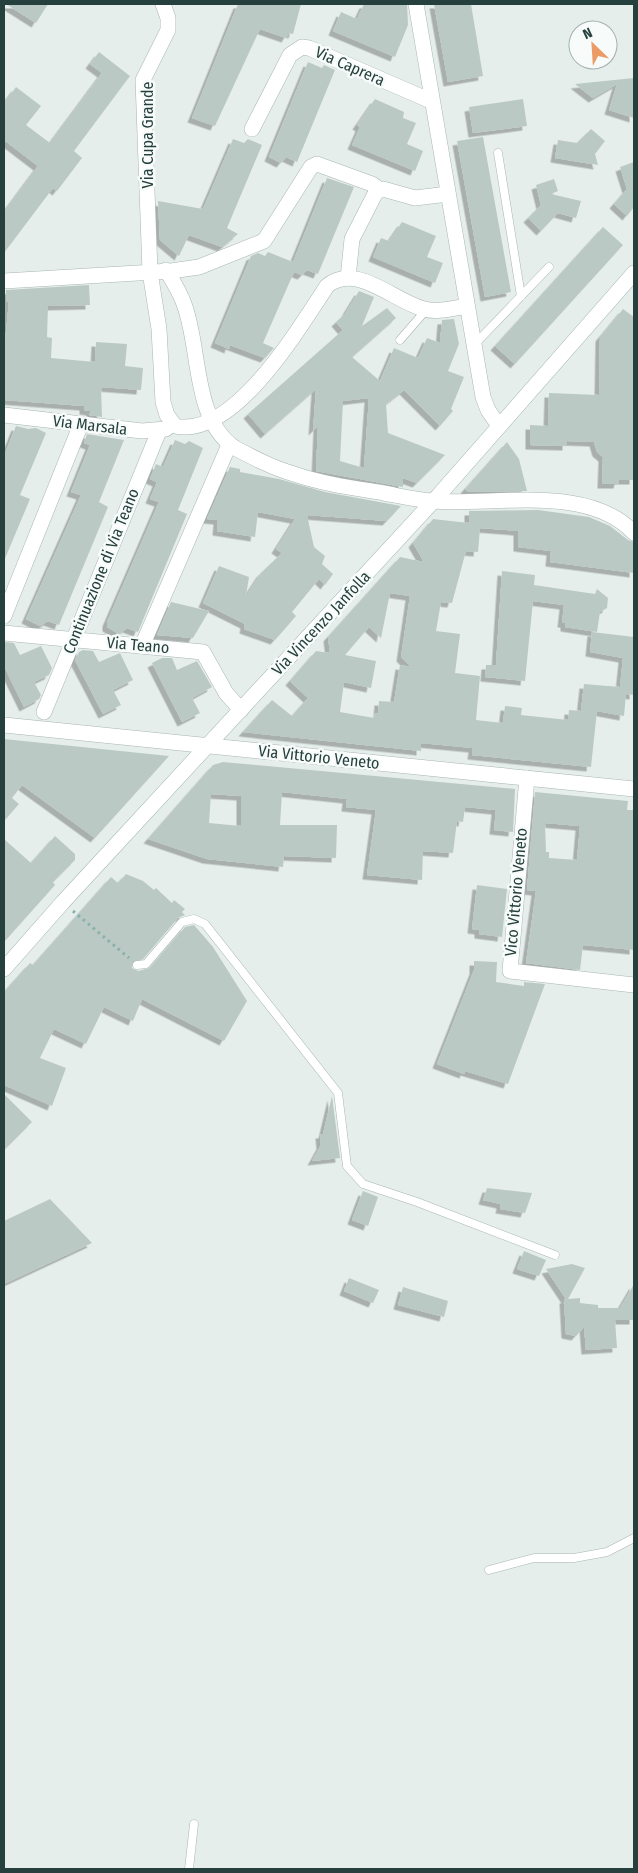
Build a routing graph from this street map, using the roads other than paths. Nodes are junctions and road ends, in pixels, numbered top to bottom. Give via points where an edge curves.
1 (163, 4) edge
2 (416, 4) edge
3 (431, 101) junction
4 (252, 128) dead end
5 (498, 154) dead end
6 (379, 189) junction
7 (448, 194) junction
8 (549, 267) dead end
9 (166, 270) junction
10 (150, 272) junction
11 (634, 273) edge
12 (348, 278) junction
13 (4, 281) edge
14 (521, 296) junction
15 (467, 306) junction
16 (426, 310) junction
17 (400, 340) dead end
18 (474, 345) junction
19 (4, 415) edge
20 (81, 424) junction
21 (214, 425) junction
22 (175, 426) junction
23 (498, 426) junction
24 (159, 431) junction
25 (229, 445) junction
26 (434, 501) junction
27 (634, 533) edge
28 (4, 616) edge
29 (4, 633) edge
30 (73, 640) junction
31 (142, 646) junction
32 (241, 710) junction
33 (44, 712) dead end
34 (4, 725) edge
35 (209, 746) junction
36 (527, 778) junction
37 (634, 789) edge
38 (137, 965) road end
39 (4, 969) edge
40 (634, 985) edge
41 (555, 1256) dead end
42 (634, 1538) edge
43 (489, 1570) dead end
44 (194, 1824) dead end
45 (189, 1869) edge

1 - 10 street, Via Cupa Grande via 168,30 143,80
2 - 3 street
3 - 4 street, Via Caprera via 302,47 290,55
3 - 7 street
5 - 14 lane
6 - 7 street via 415,198
6 - 9 street via 317,164 311,167 262,243 199,268
6 - 12 street via 352,239
7 - 15 street
8 - 14 lane
9 - 10 street
9 - 21 street via 185,306 201,388
10 - 13 street
10 - 22 street, Via Cupa Grande via 160,329 163,402
11 - 23 street, Via Vincenzo Janfolla
12 - 16 street via 363,280
12 - 21 street via 332,281 326,286 268,372
14 - 18 lane
15 - 16 street
15 - 18 street
16 - 17 lane
18 - 23 street via 483,397
19 - 20 street, Via Marsala
20 - 24 street, Via Marsala
20 - 28 street
21 - 22 street, Via Marsala
21 - 25 street
22 - 24 street, Via Marsala
23 - 26 street, Via Vincenzo Janfolla
24 - 30 street, Continuazione di Via Teano
25 - 26 street via 295,475 345,487
25 - 31 street
26 - 27 street via 526,500 582,506 612,516
26 - 32 street, Via Vincenzo Janfolla
29 - 30 street, Via Teano
30 - 31 street, Via Teano
30 - 33 street, Continuazione di Via Teano
31 - 32 street, Via Teano via 203,652 226,693
32 - 35 street, Via Vincenzo Janfolla
34 - 35 street, Via Vittorio Veneto
35 - 36 street, Via Vittorio Veneto
35 - 39 street, Via Vincenzo Janfolla
36 - 37 street, Via Vittorio Veneto
36 - 40 street, Vico Vittorio Veneto via 510,971
38 - 41 lane via 146,964 182,922 194,919 205,924 338,1093 347,1166 363,1184
42 - 43 lane via 607,1552 574,1558 534,1558
44 - 45 lane

